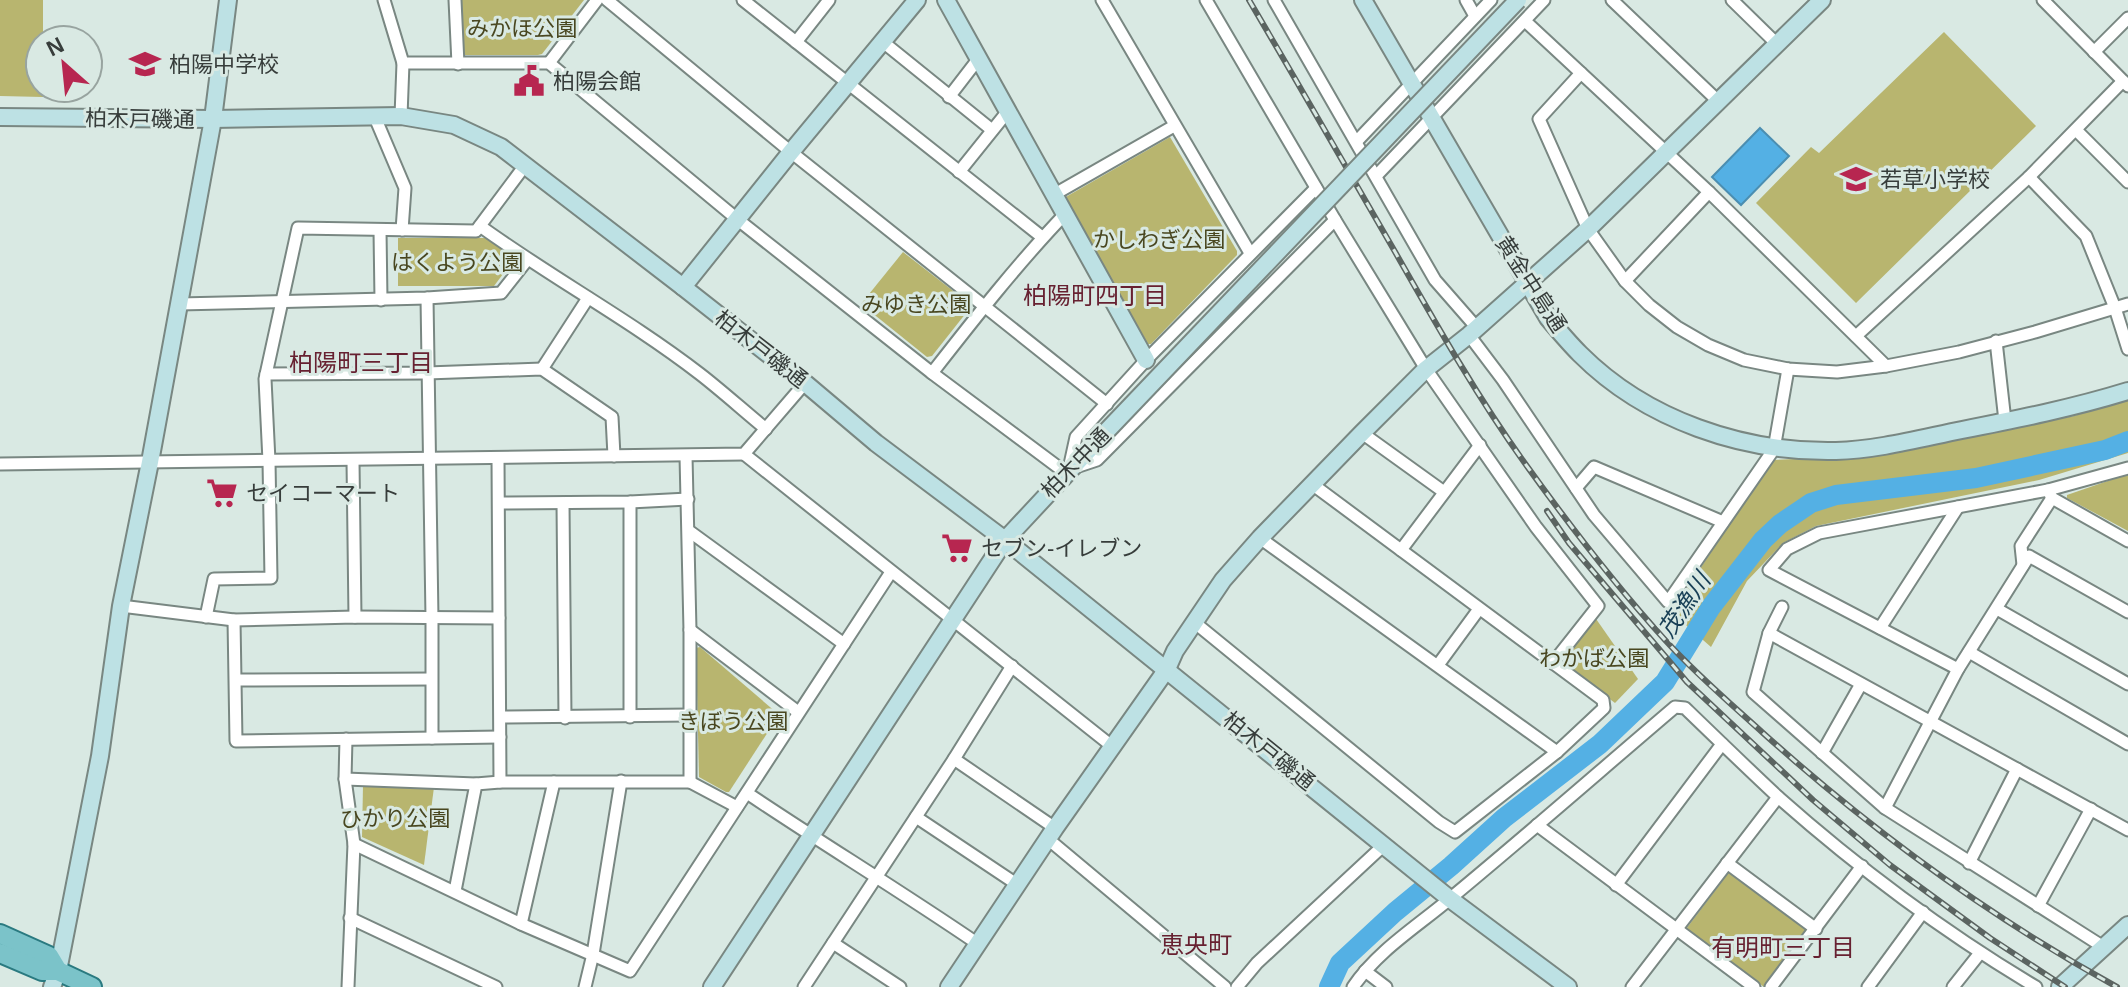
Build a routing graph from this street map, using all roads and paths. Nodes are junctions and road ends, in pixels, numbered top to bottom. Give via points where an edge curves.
1 (228, 0) edge
2 (384, 0) edge
3 (455, 0) edge
4 (597, 0) edge
5 (607, 0) edge
6 (743, 0) edge
7 (829, 0) edge
8 (917, 0) edge
9 (946, 0) edge
10 (1102, 0) edge
11 (1206, 0) edge
12 (1274, 0) edge
13 (1363, 0) edge
14 (1466, 0) edge
15 (1491, 0) edge
16 (1518, 0) edge
17 (1544, 0) edge
18 (1612, 0) edge
19 (1732, 0) edge
20 (1822, 0) edge
21 (2044, 1) edge
22 (1475, 16) junction
23 (2128, 18) edge
24 (1525, 21) junction
25 (796, 42) junction
26 (883, 42) junction
27 (1777, 44) junction
28 (2094, 52) junction
29 (979, 58) junction
30 (403, 63) junction
31 (549, 63) junction
32 (458, 64) junction
33 (1581, 73) junction
34 (2126, 84) edge
35 (849, 85) junction
36 (1412, 85) junction
37 (949, 97) junction
38 (1718, 101) junction
39 (1008, 111) junction
40 (374, 115) junction
41 (401, 116) junction
42 (0, 117) edge
43 (213, 119) junction
44 (1431, 120) junction
45 (1174, 126) junction
46 (992, 130) junction
47 (2076, 130) junction
48 (1357, 141) junction
49 (791, 152) junction
50 (1665, 152) junction
51 (526, 164) junction
52 (959, 172) junction
53 (1376, 176) junction
54 (2029, 177) junction
55 (2128, 182) edge
56 (1316, 188) junction
57 (1709, 192) junction
58 (1055, 194) junction
59 (1066, 213) junction
60 (737, 219) junction
61 (1335, 220) junction
62 (480, 226) junction
63 (1588, 229) junction
64 (380, 230) junction
65 (402, 230) junction
66 (1042, 237) junction
67 (1250, 253) junction
68 (527, 260) junction
69 (1625, 281) junction
70 (1527, 282) junction
71 (683, 287) junction
72 (427, 298) junction
73 (588, 298) junction
74 (381, 300) junction
75 (282, 302) junction
76 (179, 304) junction
77 (2128, 304) edge
78 (984, 306) junction
79 (2115, 308) junction
80 (1473, 331) junction
81 (1856, 336) junction
82 (1996, 341) junction
83 (2128, 349) edge
84 (1146, 360) junction
85 (1886, 366) junction
86 (542, 369) junction
87 (1426, 369) junction
88 (1788, 369) junction
89 (427, 373) junction
90 (932, 373) junction
91 (266, 374) junction
92 (805, 383) junction
93 (2128, 391) edge
94 (1107, 404) junction
95 (2005, 421) junction
96 (766, 429) junction
97 (1362, 433) junction
98 (1480, 445) junction
99 (1774, 449) junction
100 (744, 454) junction
101 (614, 456) junction
102 (686, 456) junction
103 (498, 458) junction
104 (429, 459) junction
105 (269, 461) junction
106 (353, 461) junction
107 (150, 462) junction
108 (0, 464) edge
109 (2128, 468) edge
110 (1067, 471) junction
111 (1312, 484) junction
112 (1576, 488) junction
113 (1444, 492) junction
114 (2050, 494) junction
115 (688, 499) junction
116 (630, 502) junction
117 (499, 503) junction
118 (563, 503) junction
119 (1958, 507) junction
120 (1723, 522) junction
121 (689, 531) junction
122 (1260, 538) junction
123 (1005, 540) junction
124 (2128, 541) edge
125 (1401, 550) junction
126 (2023, 565) junction
127 (891, 572) junction
128 (121, 606) junction
129 (1782, 607) dead end
130 (1479, 609) junction
131 (1997, 609) junction
132 (2128, 612) edge
133 (206, 617) junction
134 (355, 617) junction
135 (432, 618) junction
136 (499, 618) junction
137 (953, 619) junction
138 (234, 620) junction
139 (1194, 622) junction
140 (1880, 628) junction
141 (690, 630) junction
142 (1769, 633) junction
143 (844, 644) junction
144 (1969, 652) junction
145 (1553, 663) junction
146 (1438, 665) junction
147 (1012, 666) junction
148 (1167, 669) junction
149 (1958, 669) junction
150 (431, 679) junction
151 (236, 680) junction
152 (1861, 684) junction
153 (2128, 684) edge
154 (798, 712) junction
155 (690, 715) junction
156 (501, 717) junction
157 (630, 717) junction
158 (565, 718) junction
159 (1930, 722) junction
160 (500, 737) junction
161 (432, 738) junction
162 (346, 739) junction
163 (1722, 744) junction
164 (2128, 744) edge
165 (1113, 747) junction
166 (1557, 752) junction
167 (1822, 753) junction
168 (954, 759) junction
169 (2017, 769) junction
170 (345, 779) junction
171 (621, 781) junction
172 (500, 782) junction
173 (554, 782) junction
174 (690, 782) junction
175 (476, 784) junction
176 (747, 793) junction
177 (1778, 797) junction
178 (737, 807) junction
179 (1885, 808) junction
180 (2091, 809) junction
181 (916, 817) junction
182 (1537, 825) junction
183 (2128, 830) edge
184 (1052, 833) junction
185 (811, 836) junction
186 (354, 844) junction
187 (1384, 845) junction
188 (1727, 863) junction
189 (1969, 863) junction
190 (1862, 866) junction
191 (877, 876) junction
192 (1018, 885) junction
193 (1616, 885) junction
194 (455, 891) junction
195 (1446, 896) junction
196 (2038, 906) junction
197 (1923, 912) junction
198 (350, 918) junction
199 (521, 924) junction
200 (2128, 925) edge
201 (1677, 929) junction
202 (1816, 929) junction
203 (0, 934) edge
204 (833, 943) junction
205 (978, 944) junction
206 (2105, 948) junction
207 (0, 953) edge
208 (1980, 953) junction
209 (593, 954) junction
210 (1365, 971) junction
211 (883, 976) junction
212 (55, 979) edge
213 (1748, 985) edge
214 (92, 987) edge
215 (348, 987) edge
216 (496, 987) edge
217 (585, 987) edge
218 (712, 987) edge
219 (804, 987) edge
220 (875, 987) edge
221 (900, 987) edge
222 (949, 987) edge
223 (1225, 987) edge
224 (1237, 987) edge
225 (1353, 987) edge
226 (1386, 987) edge
227 (1568, 987) edge
228 (1632, 987) edge
229 (1771, 987) edge
230 (1868, 987) edge
231 (1953, 987) edge
232 (2036, 987) edge
233 (2060, 987) edge

1 - 43 street
2 - 30 street
3 - 32 street
4 - 31 street
5 - 49 street
6 - 25 street
7 - 25 street
8 - 26 street
9 - 29 street
10 - 45 street
11 - 56 street
12 - 48 street
13 - 36 street, 黄金中島通
14 - 22 street
15 - 22 street
16 - 110 street, 柏木中通, bridge
17 - 24 street
18 - 38 street
19 - 27 street
20 - 27 street
21 - 28 street
22 - 36 street
23 - 28 street
24 - 33 street
24 - 44 street
25 - 35 street
26 - 35 street
26 - 37 street
27 - 38 street
28 - 34 street
29 - 37 street
29 - 39 street
30 - 32 street
30 - 41 street
31 - 32 street
31 - 60 street
33 - 50 street
33 - 63 street via 1539,119
34 - 47 street
35 - 49 street
35 - 52 street
36 - 44 street, 黄金中島通
36 - 48 street
37 - 46 street
38 - 50 street
39 - 46 street
39 - 58 street
40 - 41 street, 柏木戸磯通
40 - 43 street, 柏木戸磯通
40 - 65 street via 405,188
41 - 51 street, 柏木戸磯通 via 454,125
42 - 43 street, 柏木戸磯通
43 - 76 street
44 - 53 street
44 - 70 street, 黄金中島通
45 - 58 street
45 - 67 street
46 - 52 street
47 - 54 street
47 - 55 street
48 - 53 street
49 - 60 street
49 - 78 street
50 - 57 street
50 - 63 street
51 - 62 street
51 - 71 street, 柏木戸磯通
52 - 66 street
53 - 80 street via 1435,280
54 - 79 street via 2086,236
54 - 81 street
56 - 61 street
56 - 67 street
57 - 69 street
57 - 81 street
58 - 59 street
59 - 66 street
59 - 84 street
60 - 71 street
60 - 90 street
61 - 87 street
61 - 110 street via 1097,460
62 - 65 street via 476,231
62 - 68 street
63 - 69 street
63 - 70 street
64 - 65 street
64 - 74 street
64 - 75 street via 298,228
66 - 78 street
67 - 84 street
68 - 72 street via 501,293
68 - 73 street
69 - 88 street via 1677,327 1708,345 1744,360
70 - 80 street
70 - 99 street, 黄金中島通 via 1548,318 1619,387 1695,427
71 - 92 street, 柏木戸磯通
72 - 74 street
72 - 89 street
73 - 86 street
73 - 96 street via 699,373
74 - 75 street
75 - 76 street
75 - 91 street
76 - 107 street
77 - 79 street
78 - 90 street
78 - 94 street
79 - 82 street
79 - 83 street
80 - 87 street
80 - 112 street
81 - 85 street
82 - 85 street
82 - 95 street
84 - 94 street
85 - 88 street via 1837,372
86 - 89 street
86 - 101 street via 612,417
87 - 97 street
87 - 98 street
88 - 99 street
89 - 91 street
89 - 104 street
90 - 110 street
91 - 105 street
92 - 96 street
92 - 123 street, 柏木戸磯通
93 - 95 street, 黄金中島通
94 - 110 street via 1076,437
95 - 99 street, 黄金中島通 via 1837,451
96 - 100 street
97 - 111 street
97 - 113 street
98 - 113 street
98 - 145 street via 1598,606
99 - 120 street
100 - 102 street
100 - 127 street
101 - 102 street
101 - 103 street
102 - 115 street
103 - 104 street
103 - 117 street
104 - 106 street
104 - 135 street
105 - 106 street
105 - 107 street
105 - 133 street via 271,578 214,579
106 - 134 street
107 - 108 street
107 - 128 street
109 - 114 street
110 - 123 street, 柏木中通
111 - 122 street
111 - 125 street
112 - 120 street via 1594,467
112 - 120 street via 1668,602
113 - 125 street
114 - 119 street
114 - 124 street
114 - 126 street via 2021,546
115 - 116 street
115 - 121 street
116 - 118 street
116 - 157 street
117 - 118 street
117 - 136 street
118 - 158 street
119 - 140 street
119 - 140 street via 1819,533 1787,549 1769,570
121 - 141 street
121 - 143 street
122 - 139 street
122 - 146 street
123 - 137 street, 柏木中通
123 - 148 street, 柏木戸磯通
125 - 130 street
126 - 131 street
126 - 132 street via 2029,556
127 - 137 street
127 - 143 street
128 - 133 street
128 - 212 street via 100,756
129 - 142 street
130 - 145 street
130 - 146 street
131 - 144 street
131 - 153 street
133 - 138 street
134 - 135 street
134 - 138 street
135 - 136 street
135 - 150 street
136 - 156 street
137 - 147 street
137 - 185 street, 柏木中通
138 - 151 street
139 - 148 street
139 - 166 street via 1455,832
140 - 149 street
141 - 154 street
141 - 155 street
142 - 152 street
142 - 167 street via 1753,692
143 - 154 street
144 - 149 street
144 - 164 street
145 - 166 street via 1603,700 1604,708
146 - 166 street
147 - 165 street
147 - 168 street
148 - 165 street
148 - 187 street, 柏木戸磯通
149 - 159 street
150 - 151 street
150 - 161 street
151 - 162 street via 236,741
152 - 159 street
152 - 167 street
154 - 176 street
155 - 157 street
155 - 174 street
156 - 158 street
156 - 160 street
157 - 158 street
159 - 169 street
159 - 179 street
160 - 161 street
160 - 172 street
161 - 162 street
162 - 170 street
163 - 177 street
163 - 182 street via 1685,708 1675,707
163 - 193 street
165 - 184 street
167 - 179 street
168 - 181 street
168 - 184 street
169 - 180 street
169 - 189 street
170 - 175 street
170 - 186 street
171 - 173 street
171 - 174 street
171 - 209 street
172 - 173 street
172 - 175 street
173 - 199 street
174 - 178 street
175 - 194 street
176 - 178 street
176 - 185 street
177 - 188 street
177 - 190 street
178 - 209 street via 630,971
179 - 189 street
180 - 183 street
180 - 196 street
181 - 191 street
181 - 192 street
182 - 193 street
182 - 195 street
184 - 192 street
184 - 223 street
185 - 191 street
185 - 218 street, 柏木中通
186 - 194 street
186 - 198 street
187 - 195 street, 柏木戸磯通
187 - 224 street
188 - 201 street
188 - 202 street
189 - 196 street
190 - 197 street
190 - 202 street
191 - 204 street
191 - 205 street
192 - 205 street
193 - 201 street
194 - 199 street
195 - 210 street
195 - 227 street, 柏木戸磯通
196 - 206 street
197 - 208 street
197 - 230 street
198 - 215 street
198 - 216 street
199 - 209 street
200 - 206 street
201 - 213 street
201 - 228 street
202 - 229 street
203 - 212 main road via 49,956
204 - 211 street
204 - 219 street
205 - 222 street
206 - 233 street
207 - 212 main road
208 - 231 street
208 - 232 street
209 - 217 street
210 - 225 street
210 - 226 street
211 - 220 street
211 - 221 street
212 - 214 main road

